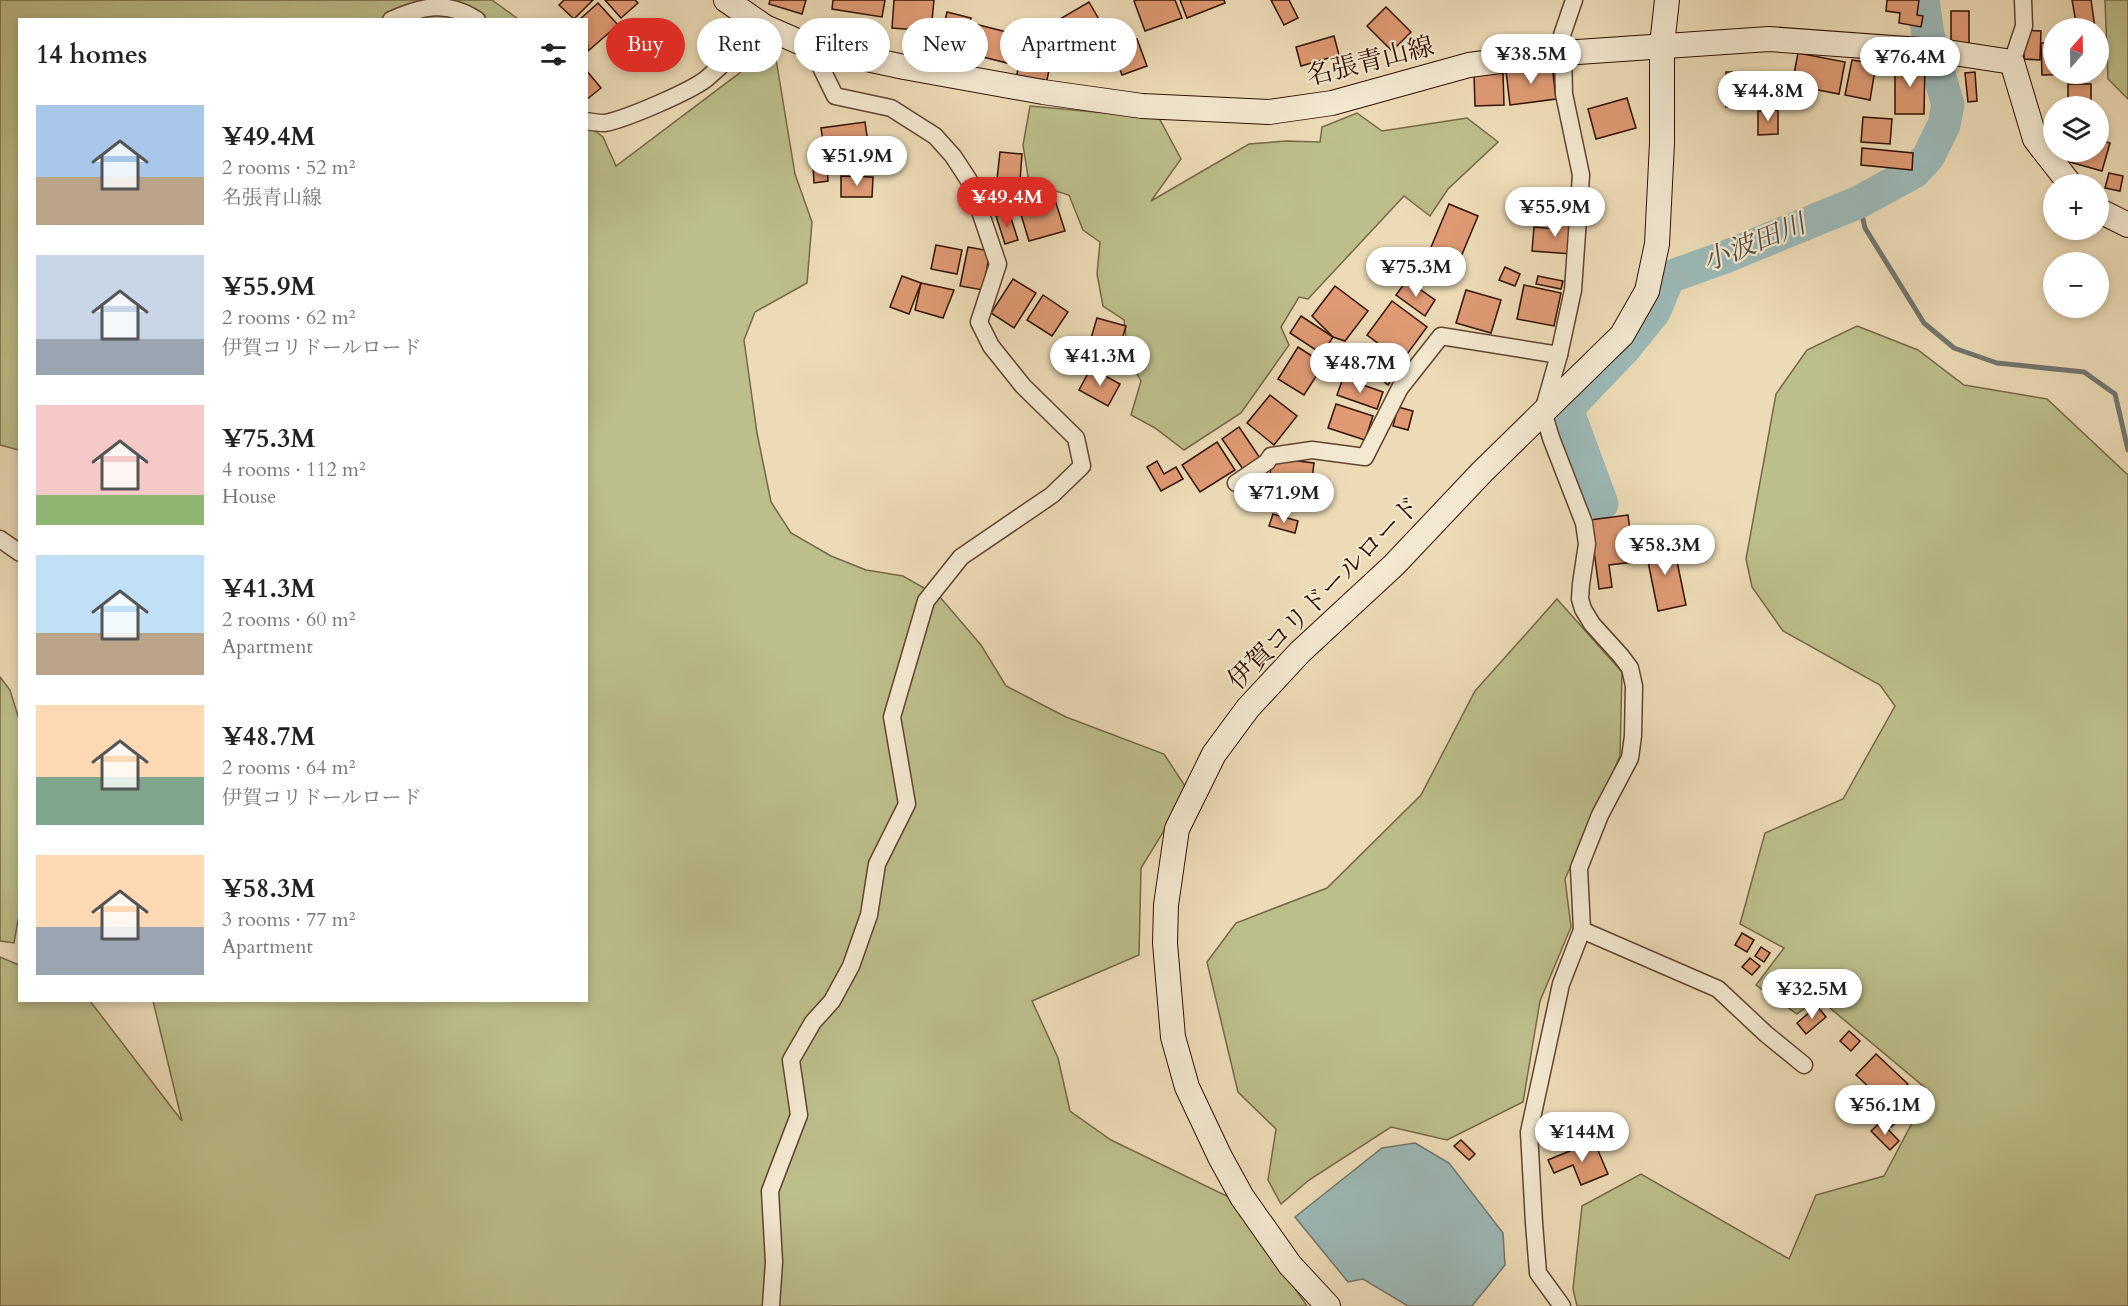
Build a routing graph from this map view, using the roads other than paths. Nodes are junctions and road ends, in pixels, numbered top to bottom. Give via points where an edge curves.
1 (1574, 0) edge
2 (1667, 0) edge
3 (2023, 0) edge
4 (730, 1) edge
5 (396, 18) edge
6 (474, 18) edge
7 (753, 18) edge
8 (1662, 45) junction
9 (1563, 53) junction
10 (2012, 62) junction
11 (890, 63) edge
12 (713, 72) edge
13 (823, 72) edge
14 (588, 121) edge
15 (2062, 174) edge
16 (2109, 216) edge
17 (2128, 225) edge
18 (1559, 355) junction
19 (1543, 411) junction
20 (1236, 483) dead end
21 (0, 539) edge
22 (18, 552) edge
23 (1582, 930) junction
24 (1804, 1065) dead end
25 (771, 1306) edge
26 (1328, 1306) edge
27 (1562, 1306) edge

1 - 9 street via 1559,44
2 - 8 main road, 伊賀コリドールロード
3 - 10 street via 2024,26
4 - 7 main road, 名張青山線
5 - 6 street via 416,9 444,5 464,10
8 - 9 main road, 名張青山線
8 - 10 main road, 名張青山線 via 1769,39 1947,52
8 - 19 main road, 伊賀コリドールロード via 1657,244 1647,291 1622,335
9 - 11 main road, 名張青山線 via 1469,65 1332,103 1269,112 1131,105
9 - 18 street via 1564,94 1581,175 1573,290
10 - 15 main road via 2035,139
12 - 14 street via 682,93 617,120
13 - 25 street via 835,96 891,108 935,136 953,156 970,182 998,264 979,322 991,346 1023,386 1076,438 1082,466 1052,495 961,557 926,601 892,717 907,804 877,864 869,915 851,966 791,1060 799,1115 771,1191
16 - 17 main road
18 - 19 street
18 - 20 street via 1441,336 1400,388 1365,457 1312,450 1271,456
19 - 23 street via 1584,523 1587,544 1580,591 1582,609 1630,668 1634,686 1630,758 1600,815 1579,868
19 - 26 main road, 伊賀コリドールロード via 1248,708 1215,754 1177,829 1165,943 1173,1037 1187,1087 1242,1197 1290,1265
21 - 22 street
23 - 24 street via 1718,989
23 - 27 street via 1561,984 1529,1132 1538,1273

